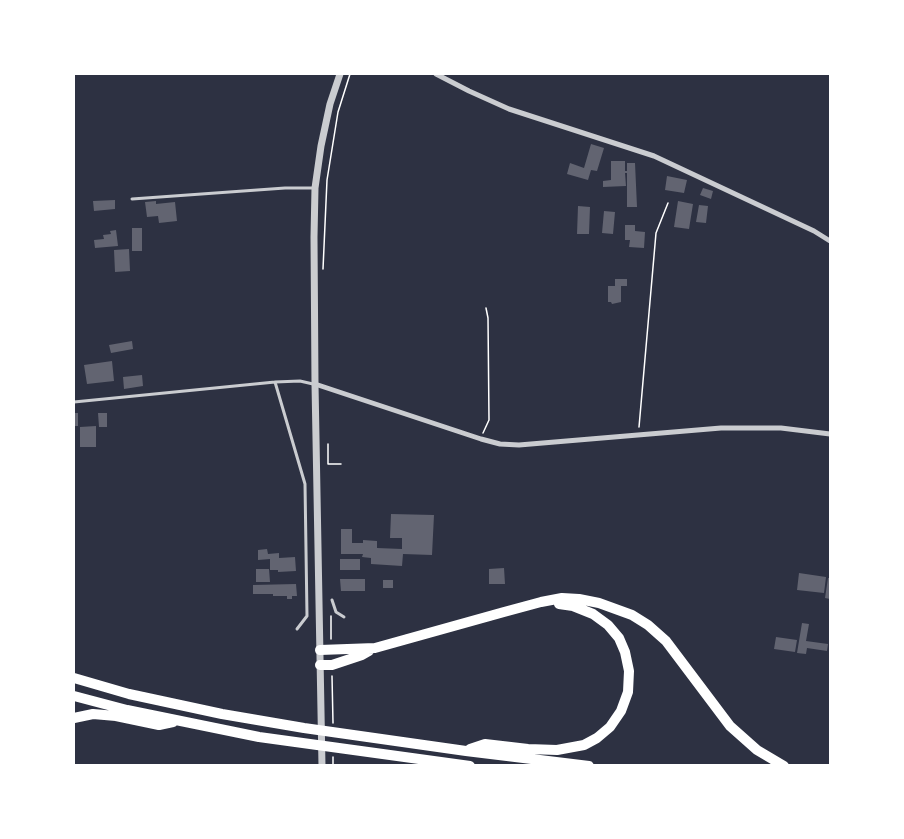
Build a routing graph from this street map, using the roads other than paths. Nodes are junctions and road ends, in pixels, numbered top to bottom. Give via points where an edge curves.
1 (339, 74) edge
2 (436, 74) edge
3 (315, 188) junction
4 (132, 200) dead end
5 (831, 241) edge
6 (275, 382) junction
7 (315, 384) junction
8 (74, 402) edge
9 (831, 434) edge
10 (332, 600) dead end
11 (541, 602) junction
12 (344, 617) dead end
13 (297, 629) dead end
14 (375, 648) junction
15 (326, 650) junction
16 (326, 665) junction
17 (74, 678) edge
18 (74, 696) edge
19 (74, 718) edge
20 (179, 721) junction
21 (466, 751) junction
22 (322, 765) edge
23 (471, 765) edge
24 (589, 765) edge
25 (784, 765) edge

1 - 3 street
2 - 5 street via 509,109 654,156
3 - 4 lane
3 - 7 street
6 - 7 lane
6 - 8 lane
6 - 13 lane via 305,484 307,616
7 - 9 street via 500,444 721,428 781,428
7 - 15 street
10 - 12 lane via 336,612
11 - 14 highway
11 - 21 highway via 583,609 608,625 619,638 629,671 628,692 621,711 609,727 584,745 557,750 486,744
11 - 25 highway via 579,599 614,608 648,625 666,641 730,726 757,750
14 - 15 highway
14 - 16 highway
15 - 16 street
16 - 22 street
17 - 21 highway via 222,714
18 - 20 highway
19 - 20 highway via 93,714 159,725
20 - 23 highway via 336,751
21 - 24 highway

